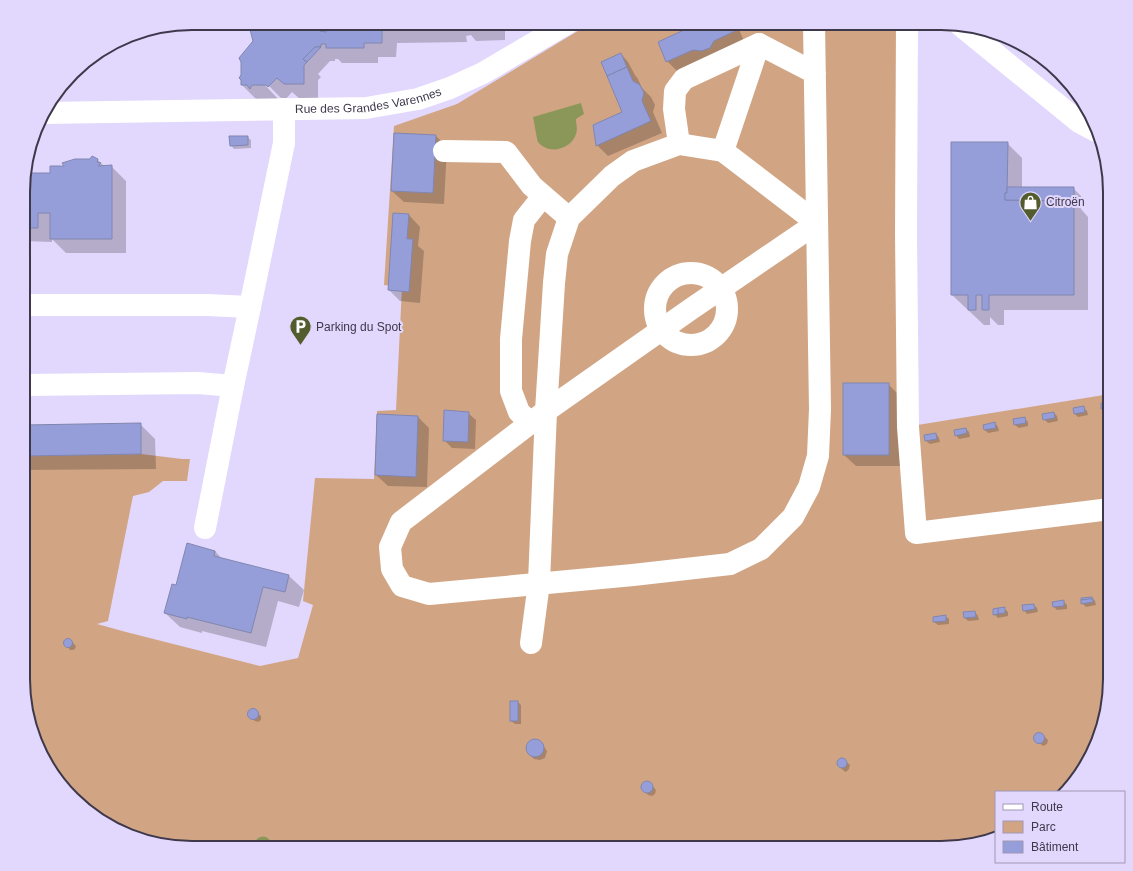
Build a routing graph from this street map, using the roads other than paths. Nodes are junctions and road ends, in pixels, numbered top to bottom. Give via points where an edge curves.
1 (556, 30) edge
2 (814, 30) edge
3 (906, 30) edge
4 (970, 33) edge
5 (759, 44) junction
6 (815, 73) junction
7 (284, 109) junction
8 (51, 112) edge
9 (1085, 119) edge
10 (679, 144) junction
11 (444, 151) dead end
12 (723, 151) junction
13 (543, 196) junction
14 (569, 218) junction
15 (817, 223) junction
16 (721, 289) junction
17 (30, 305) edge
18 (250, 307) junction
19 (662, 330) junction
20 (30, 385) edge
21 (233, 386) junction
22 (538, 417) junction
23 (1103, 510) edge
24 (205, 528) dead end
25 (539, 583) junction
26 (531, 643) dead end

1 - 7 street, Rue des Grandes Varennes via 483,73 418,99 366,108
2 - 6 street
3 - 23 street via 908,427 916,533
4 - 9 street
5 - 6 street
5 - 10 street via 684,79 675,91 674,109
5 - 12 street
6 - 15 street
7 - 8 street, Rue des Grandes Varennes
7 - 18 street via 284,143
10 - 12 street
10 - 14 street via 633,161 612,176
11 - 13 street via 506,152
12 - 15 street
13 - 14 street
13 - 22 street via 524,220 510,339 511,391 519,412
14 - 22 street via 557,254
15 - 16 street
15 - 25 street via 820,409 818,456 809,487 793,517 761,549 730,564
16 - 19 street
16 - 19 street via 726,299 725,321 712,338 703,343 682,344 674,341
16 - 19 street via 715,282 698,274 688,273 669,280 657,298 655,309
17 - 18 street
18 - 21 street
19 - 22 street
20 - 21 street via 198,383
21 - 24 street
22 - 25 street
22 - 25 street via 401,522 390,547 392,569 402,586 429,594
25 - 26 street

